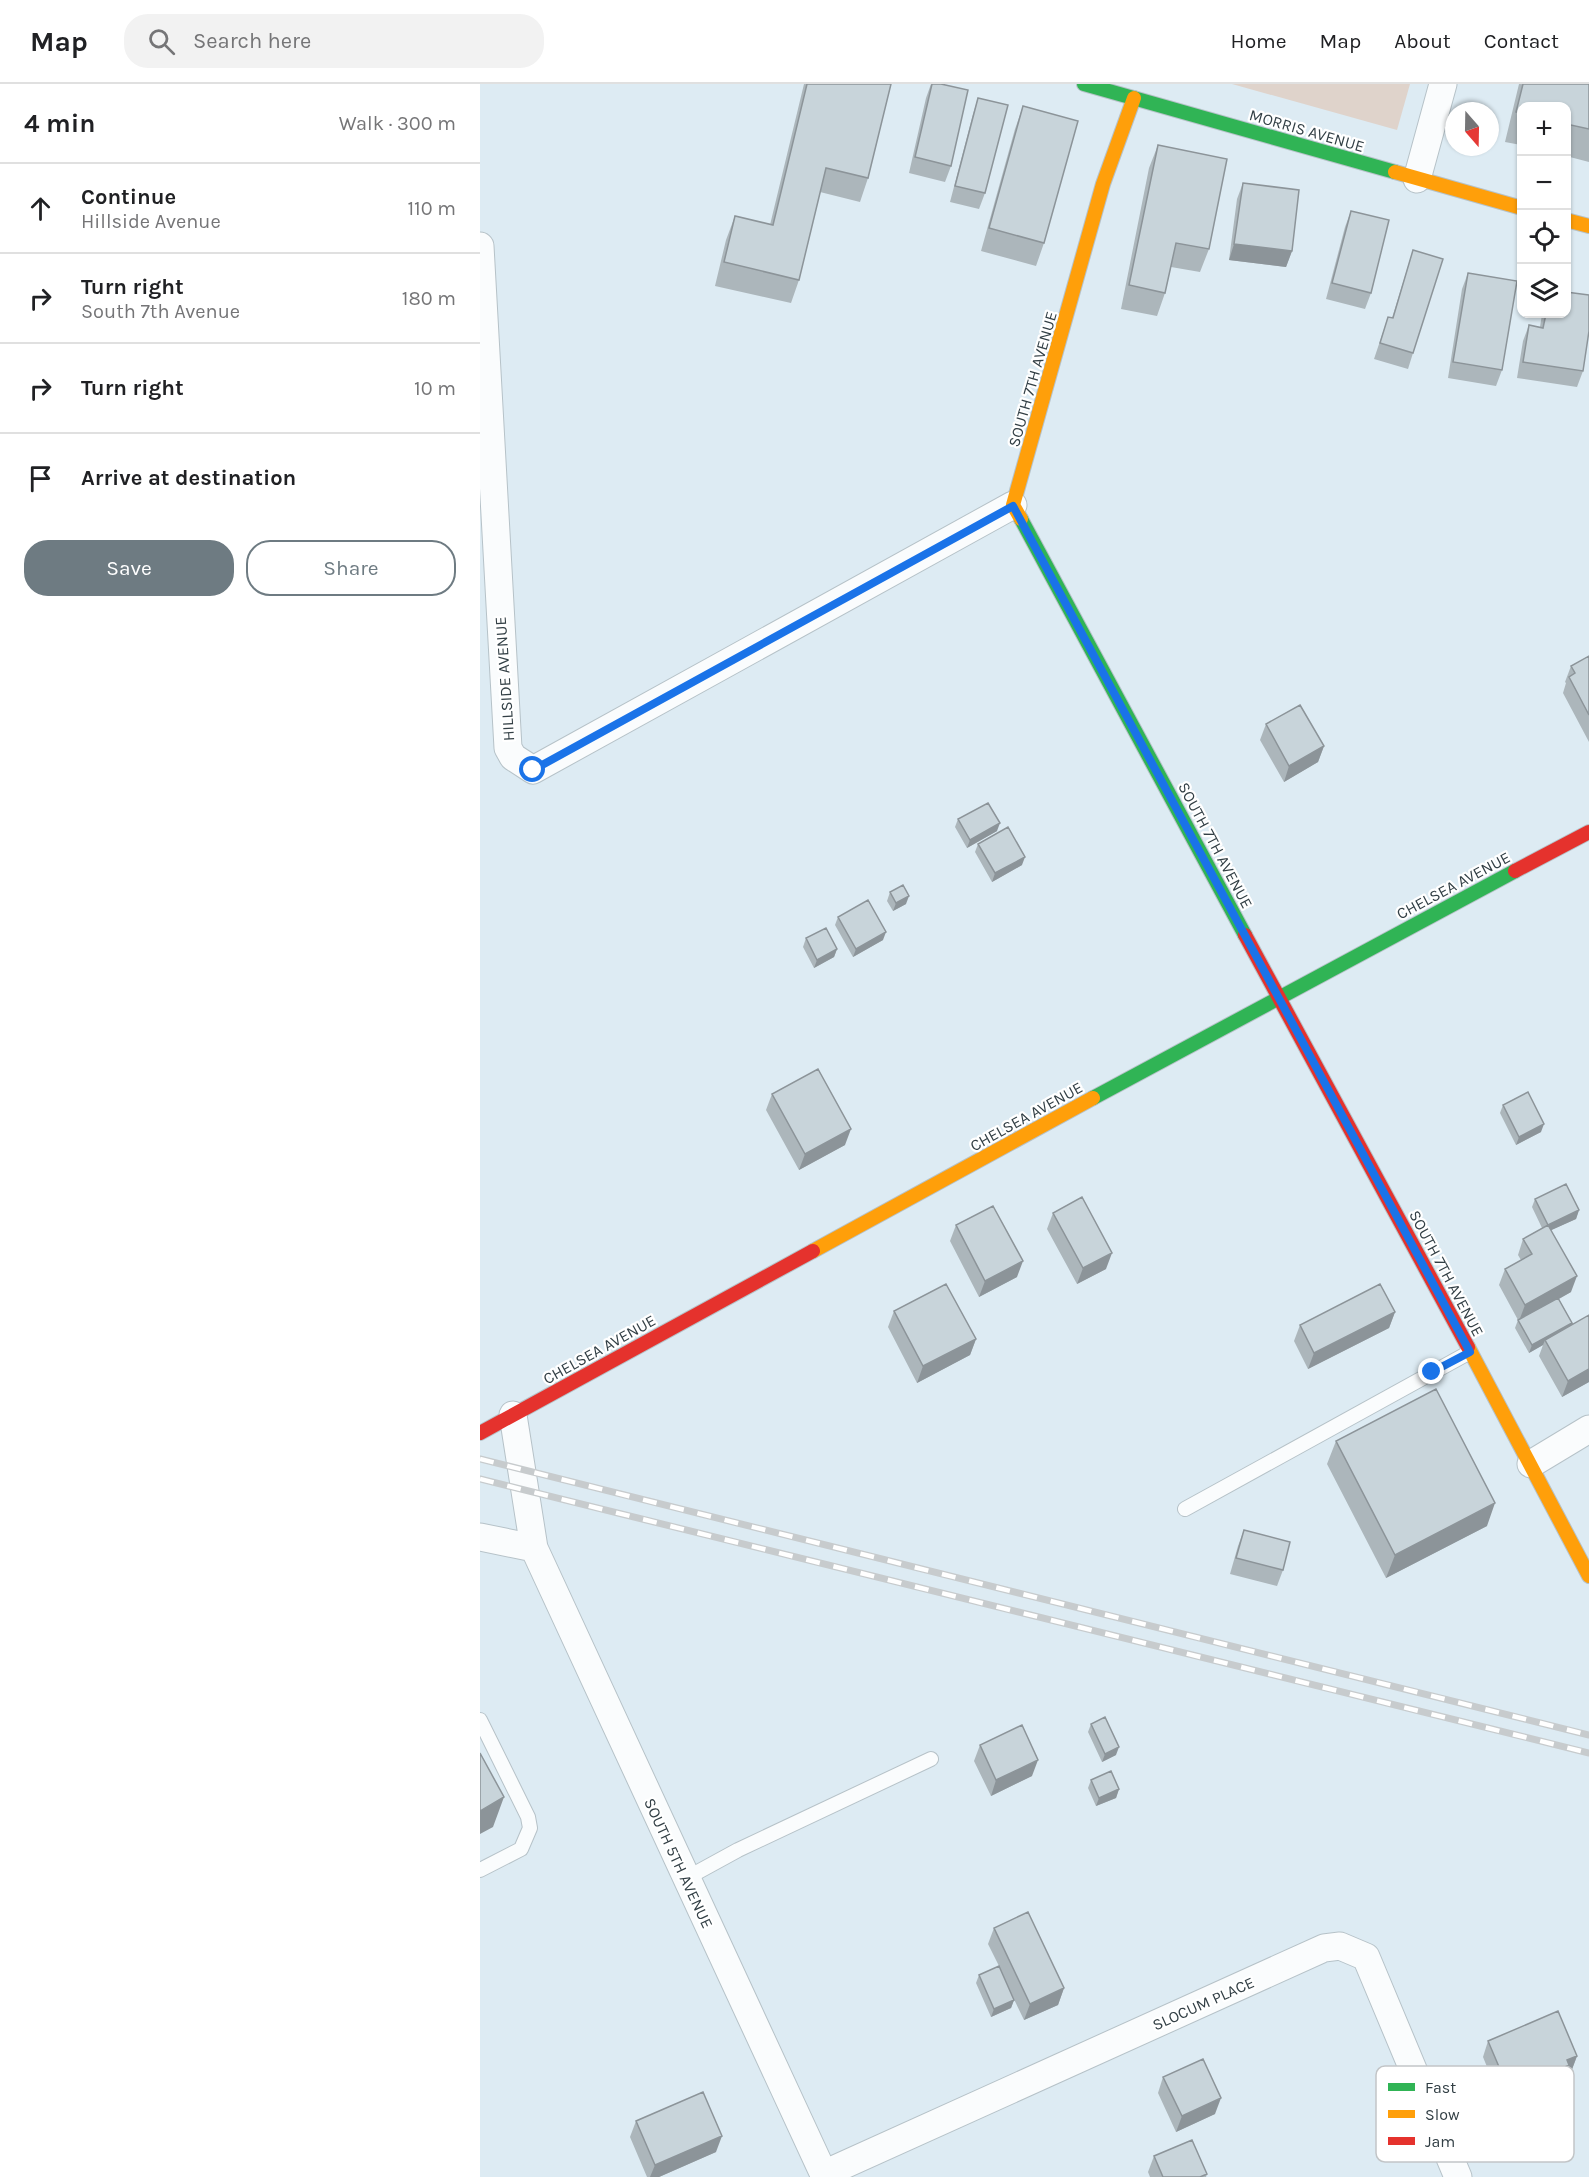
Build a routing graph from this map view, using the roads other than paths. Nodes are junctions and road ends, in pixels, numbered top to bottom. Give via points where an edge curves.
1 (1084, 84) edge
2 (1443, 84) edge
3 (1134, 98) junction
4 (1417, 179) junction
5 (1517, 207) edge
6 (1571, 221) edge
7 (1589, 226) edge
8 (480, 246) edge
9 (487, 495) edge
10 (1013, 506) junction
11 (1589, 832) edge
12 (1280, 997) junction
13 (1470, 1352) junction
14 (513, 1415) junction
15 (1589, 1428) edge
16 (480, 1433) edge
17 (1531, 1464) junction
18 (1185, 1509) dead end
19 (480, 1537) edge
20 (534, 1548) junction
21 (1589, 1576) edge
22 (480, 1720) edge
23 (931, 1759) dead end
24 (480, 1870) edge
25 (685, 1879) junction
26 (1412, 2066) edge
27 (1452, 2162) edge
28 (825, 2175) edge
29 (1458, 2177) edge

1 - 3 street, MORRIS AVENUE
2 - 4 street
3 - 4 street, MORRIS AVENUE
3 - 10 street, SOUTH 7TH AVENUE via 1103,184
4 - 5 street, MORRIS AVENUE
6 - 7 street
8 - 9 street, HILLSIDE AVENUE
9 - 10 street, HILLSIDE AVENUE via 508,748 513,757 533,770
10 - 12 street, SOUTH 7TH AVENUE
11 - 12 street, CHELSEA AVENUE
12 - 13 street, SOUTH 7TH AVENUE
12 - 14 street, CHELSEA AVENUE
13 - 17 street, SOUTH 7TH AVENUE
13 - 18 lane
14 - 16 street, CHELSEA AVENUE
14 - 20 street, SOUTH 5TH AVENUE
15 - 17 street
17 - 21 street, SOUTH 7TH AVENUE
19 - 20 street
20 - 25 street, SOUTH 5TH AVENUE
22 - 24 lane via 530,1828 521,1849
23 - 25 lane
25 - 28 street, SOUTH 5TH AVENUE
26 - 28 street, SLOCUM PLACE via 1366,1957 1340,1946 1324,1948
27 - 29 street, SLOCUM PLACE

